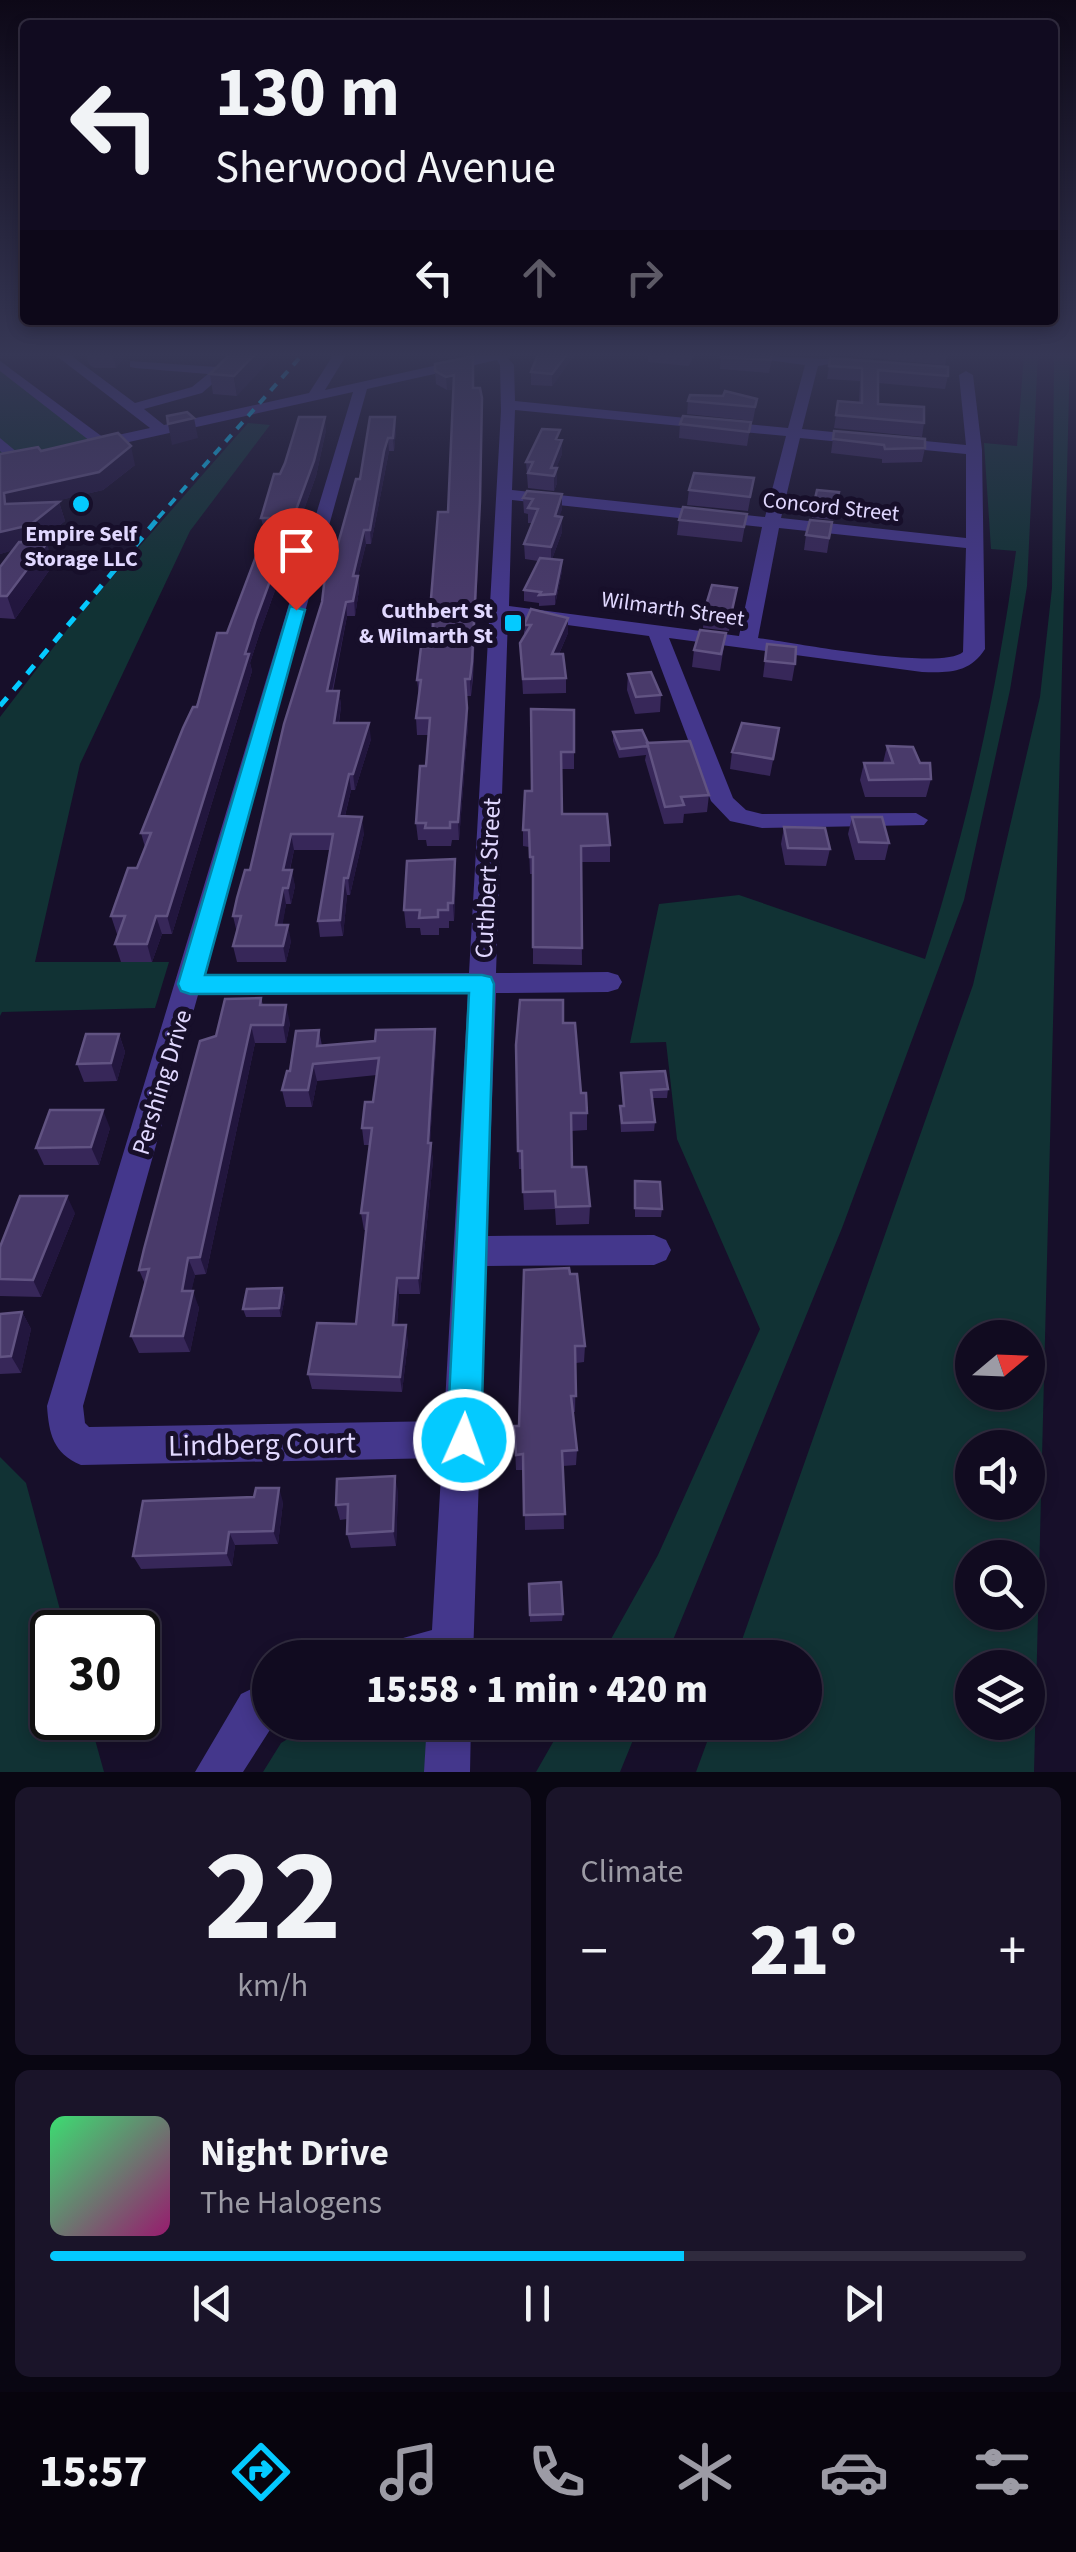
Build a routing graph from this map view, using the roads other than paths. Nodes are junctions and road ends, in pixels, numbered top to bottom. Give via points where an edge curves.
1 (92, 437) edge
2 (133, 437) edge
3 (346, 437) edge
4 (506, 437) edge
5 (795, 437) edge
6 (842, 437) edge
7 (974, 437) edge
8 (0, 442) edge
9 (101, 444) junction
10 (82, 448) edge
11 (974, 450) junction
12 (0, 466) edge
13 (503, 494) junction
14 (771, 522) junction
15 (974, 544) junction
16 (498, 610) junction
17 (656, 630) junction
18 (747, 642) junction
19 (916, 820) dead end
20 (608, 982) dead end
21 (190, 984) junction
22 (482, 984) junction
23 (654, 1250) dead end
24 (473, 1251) junction
25 (67, 1431) joint
26 (464, 1440) junction
27 (453, 1640) edge
28 (252, 1716) edge
29 (449, 1740) edge
30 (218, 1772) edge
31 (447, 1772) edge

1 - 9 street
2 - 9 street
3 - 21 street, Pershing Drive
4 - 13 street, Cuthbert Street
5 - 14 street
6 - 11 street
7 - 11 street
8 - 12 street via 26,460
9 - 10 street
11 - 15 street
13 - 14 street, Concord Street
13 - 16 street, Cuthbert Street
14 - 15 street, Concord Street
14 - 18 street
15 - 18 street, Wilmarth Street via 976,649 960,665 922,666
16 - 17 street, Wilmarth Street
16 - 22 street, Cuthbert Street
17 - 18 street, Wilmarth Street
17 - 19 street via 723,801 738,816
20 - 22 street
21 - 22 street
21 - 25 street, Pershing Drive via 65,1406
22 - 24 street, Cuthbert Street
23 - 24 street
24 - 26 street, Cuthbert Street
25 - 26 street, Lindberg Court via 81,1446 107,1447
26 - 27 street, Cuthbert Street
28 - 30 street
29 - 31 street

